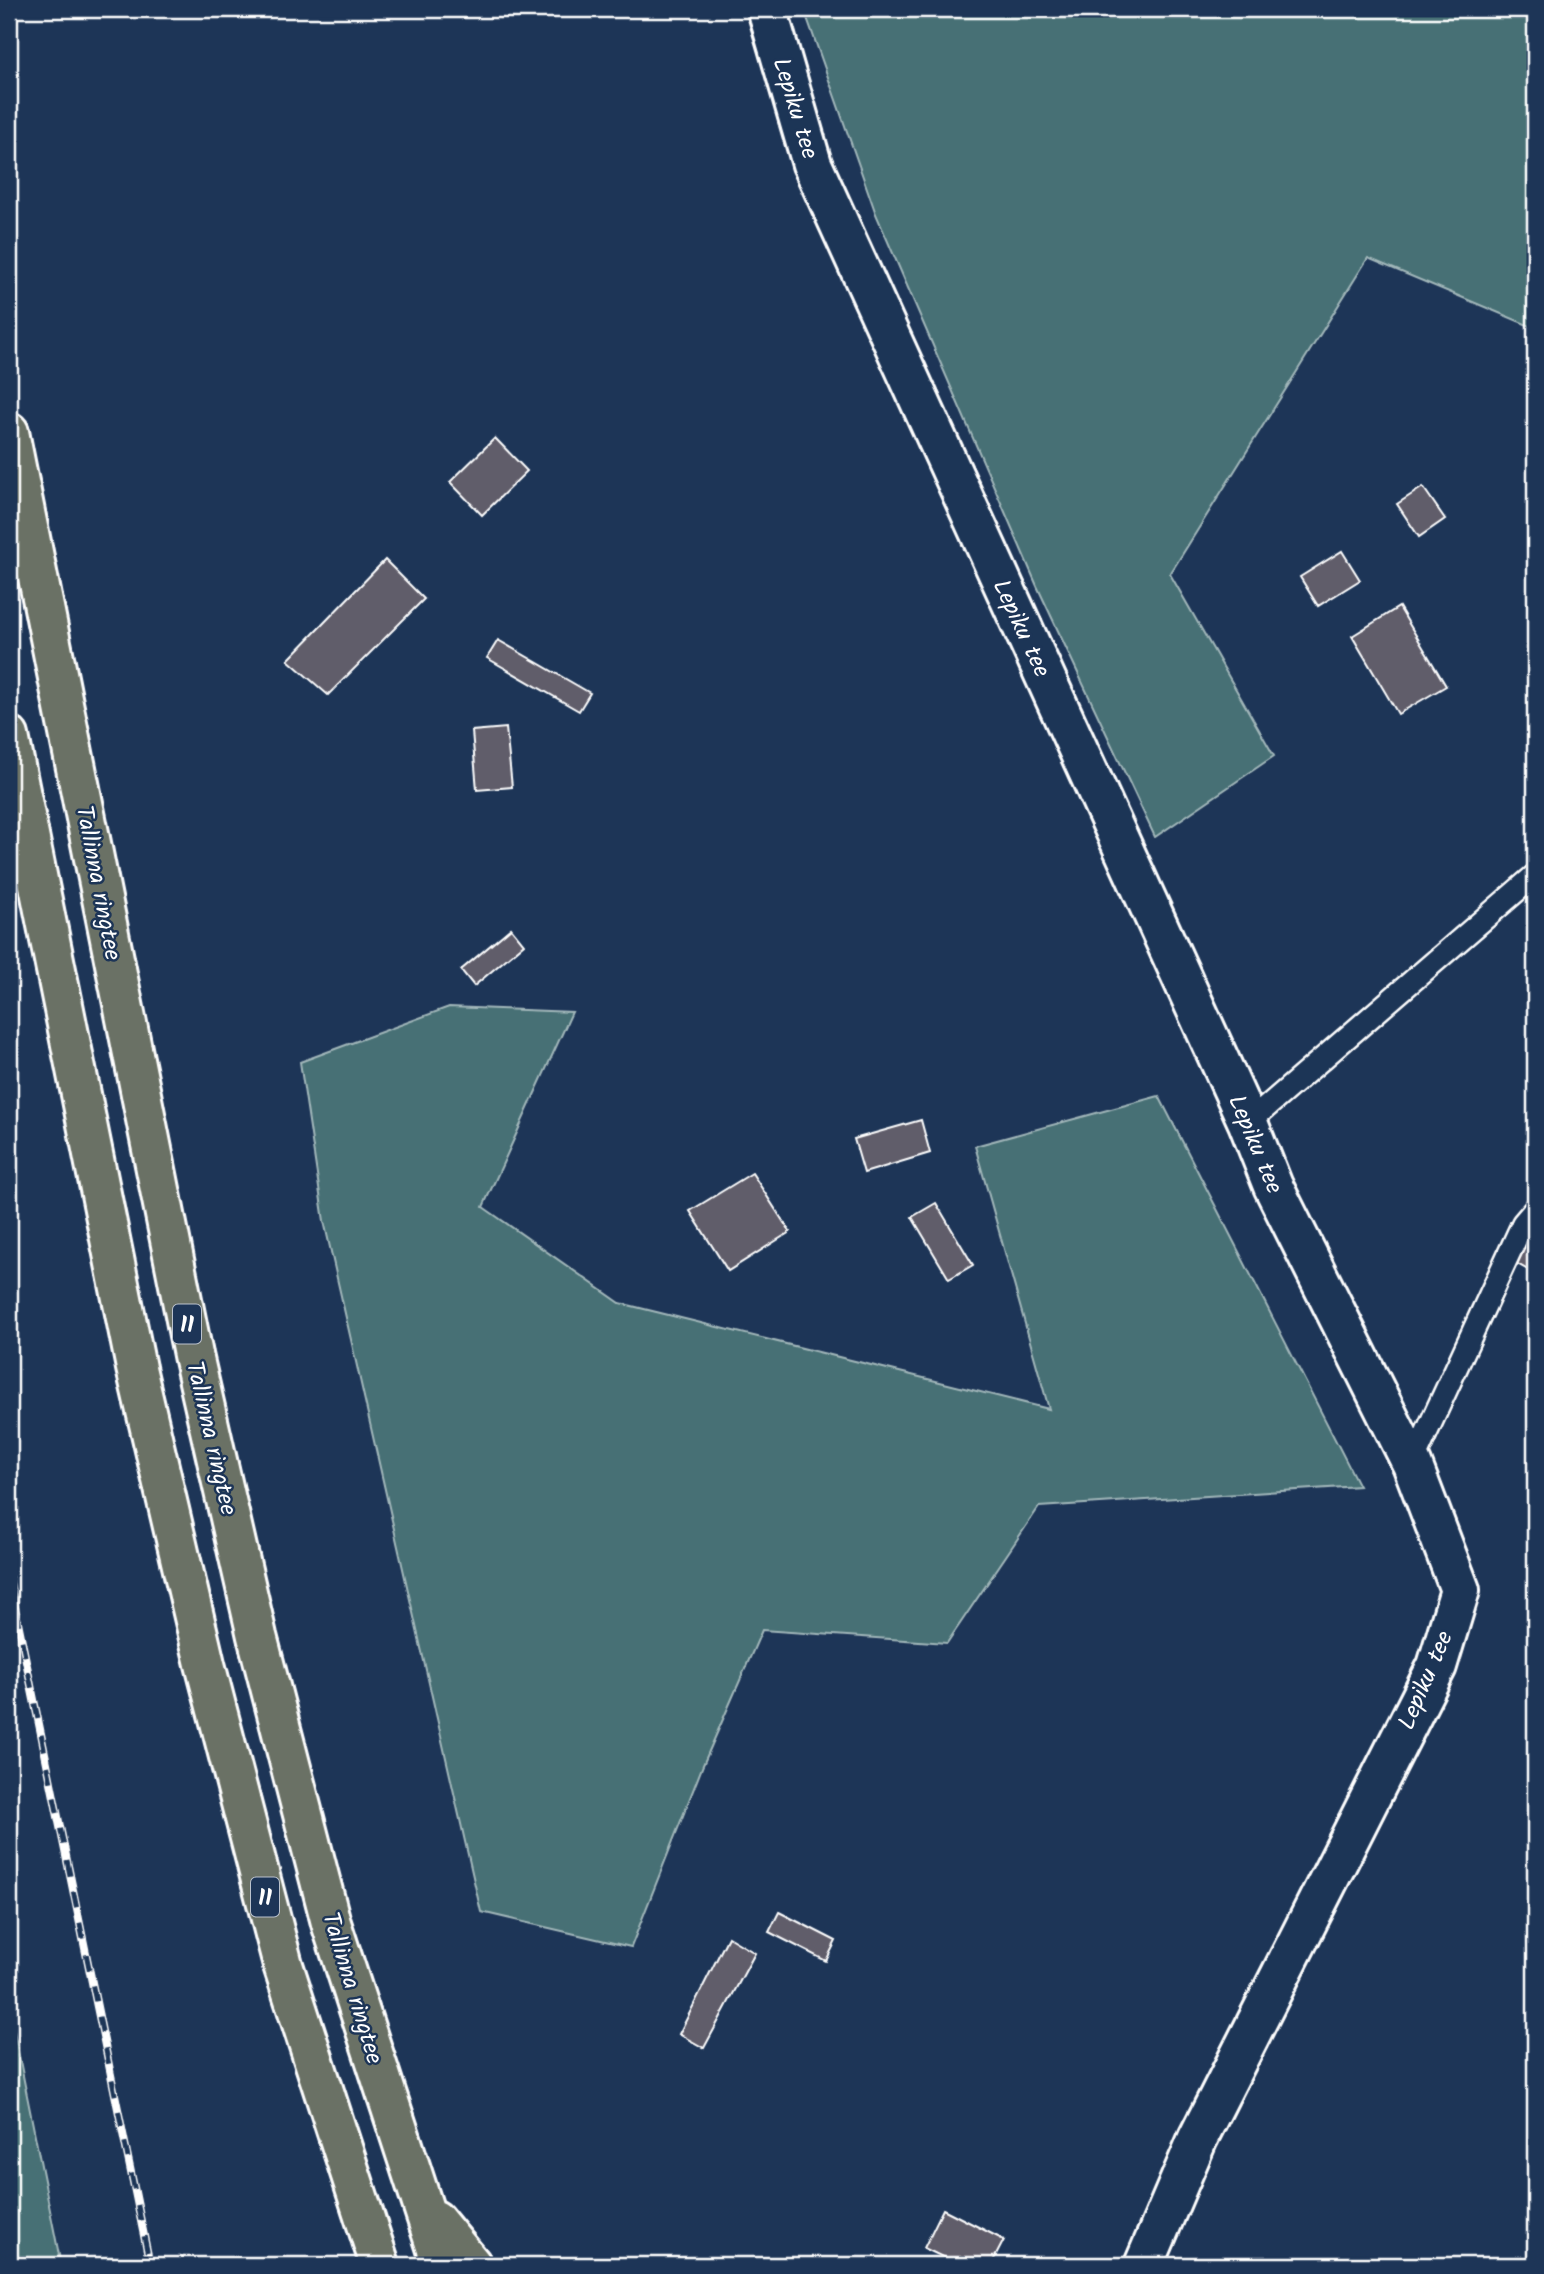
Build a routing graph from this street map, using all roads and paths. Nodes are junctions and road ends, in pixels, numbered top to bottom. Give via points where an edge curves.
1 (767, 9) edge
2 (9, 432) edge
3 (9, 736) edge
4 (1535, 875) edge
5 (1248, 1123) junction
6 (1535, 1209) edge
7 (1412, 1464) junction
8 (421, 2202) junction
9 (380, 2265) edge
10 (442, 2265) edge
11 (472, 2265) edge
12 (1144, 2265) edge

1 - 5 street, Lepiku tee via 812,164
2 - 8 highway, Tallinna ringtee / 11 via 193,1355 254,1623 331,1923
3 - 9 highway, 11 via 136,1368 205,1664 283,1965
4 - 5 lane
5 - 7 street, Lepiku tee via 1273,1186
6 - 7 lane via 1522,1223
7 - 12 street, Lepiku tee via 1460,1590 1437,1666 1198,2137
8 - 10 highway, Tallinna ringtee / 11
8 - 11 highway

